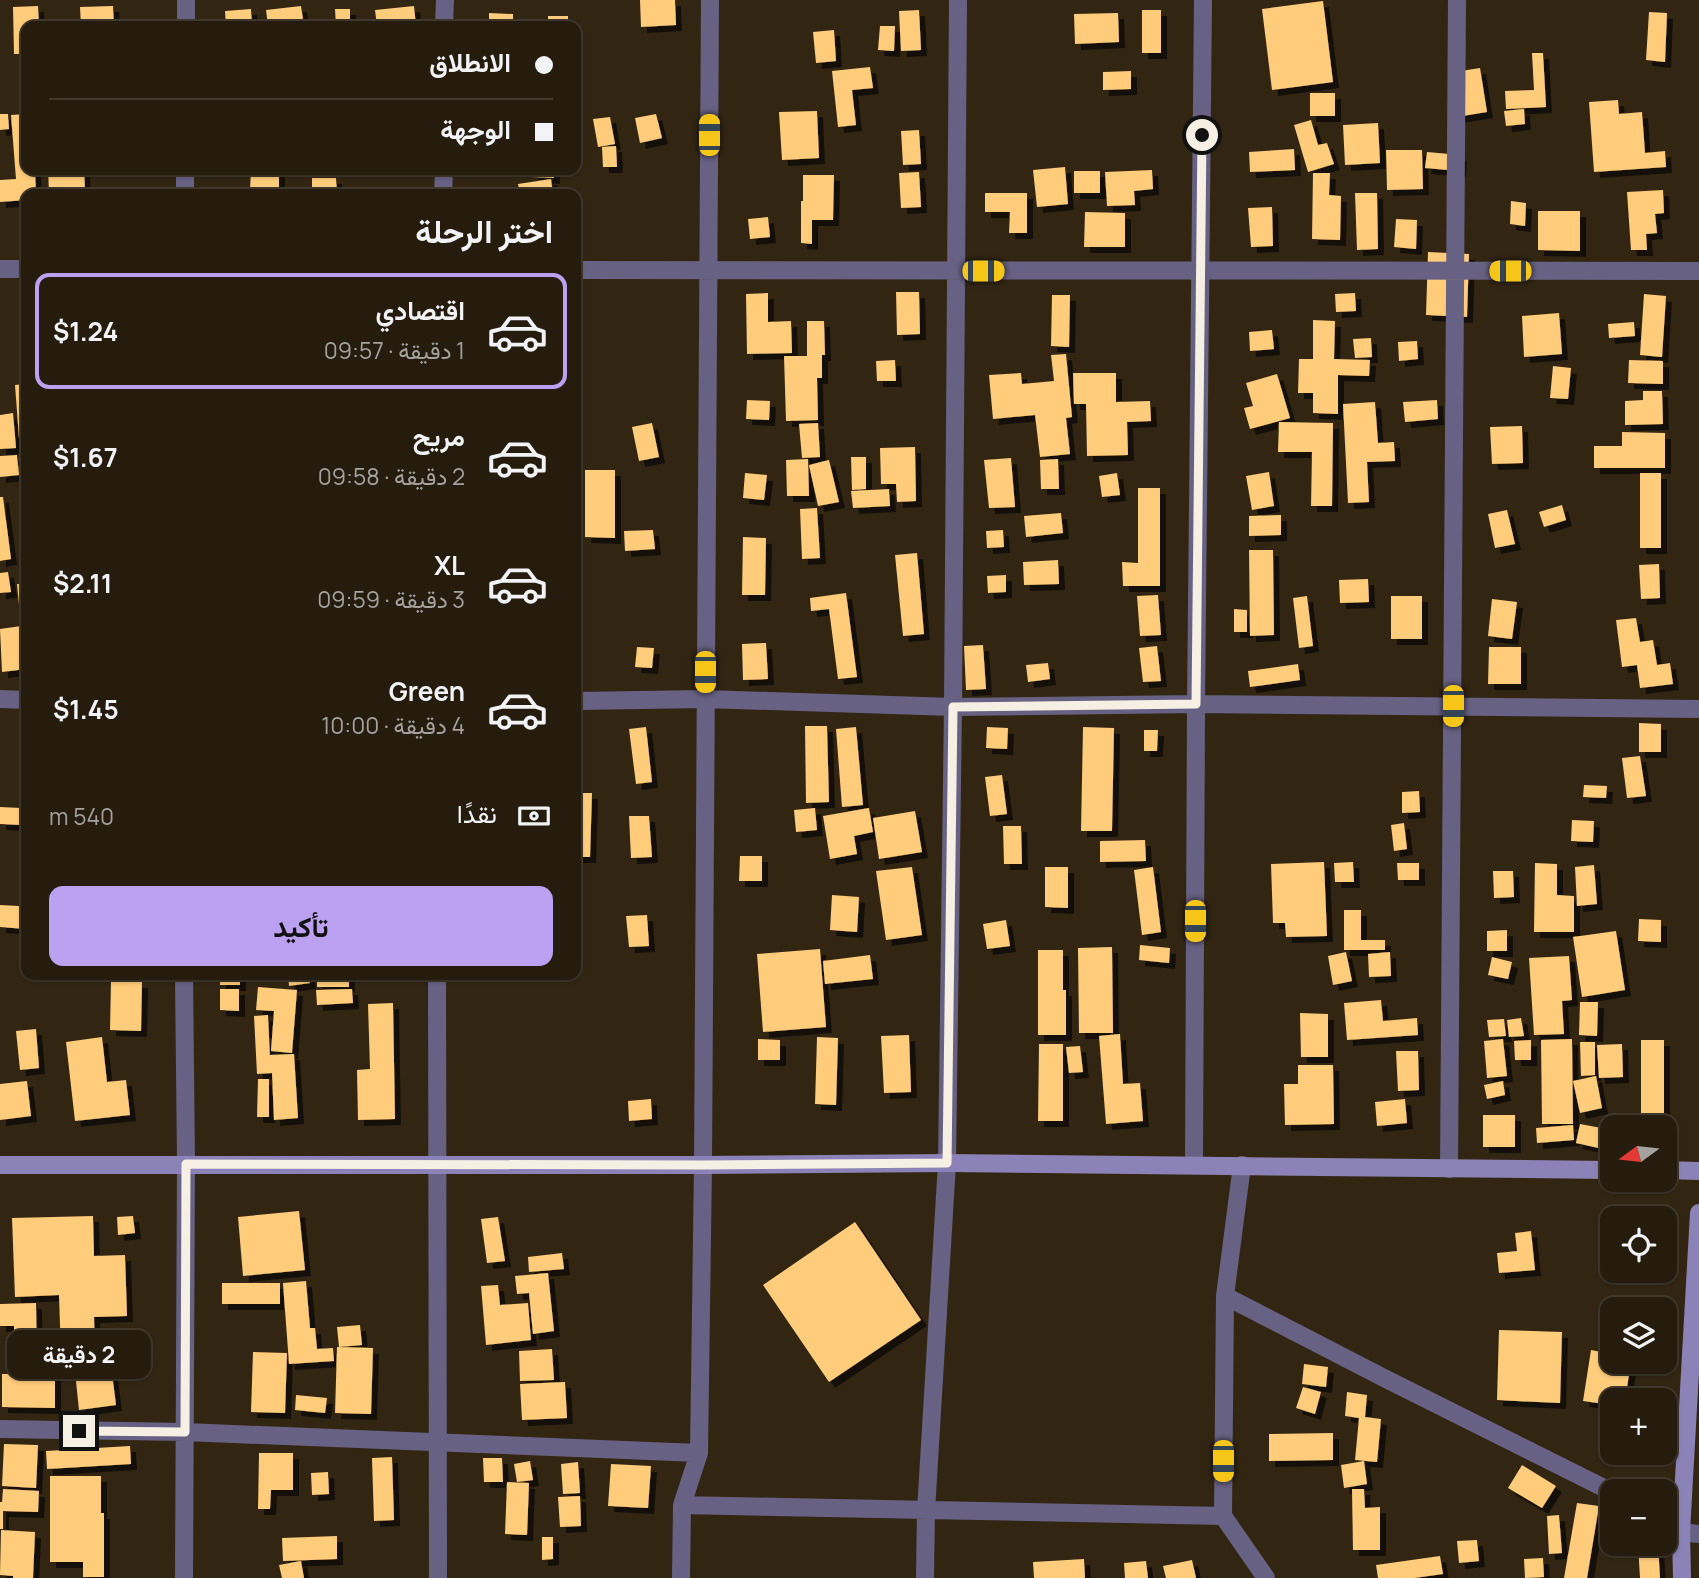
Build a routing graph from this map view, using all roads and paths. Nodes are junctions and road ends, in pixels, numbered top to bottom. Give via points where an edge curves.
1 (186, 0) edge
2 (444, 0) edge
3 (710, 0) edge
4 (958, 0) edge
5 (1203, 0) edge
6 (1457, 0) edge
7 (186, 21) edge
8 (444, 21) edge
9 (0, 269) edge
10 (21, 269) edge
11 (581, 270) edge
12 (708, 270) junction
13 (956, 271) junction
14 (1200, 271) junction
15 (1456, 271) junction
16 (1699, 271) edge
17 (0, 699) edge
18 (21, 699) edge
19 (705, 699) junction
20 (581, 701) edge
21 (1196, 704) junction
22 (1453, 706) junction
23 (953, 707) junction
24 (1699, 709) edge
25 (184, 980) edge
26 (437, 980) edge
27 (947, 1163) junction
28 (186, 1164) junction
29 (1194, 1164) junction
30 (0, 1165) edge
31 (437, 1165) junction
32 (703, 1165) junction
33 (1242, 1165) junction
34 (1449, 1169) junction
35 (1600, 1170) edge
36 (1677, 1170) edge
37 (1699, 1171) edge
38 (1699, 1213) edge
39 (1225, 1296) junction
40 (0, 1429) edge
41 (185, 1432) junction
42 (438, 1443) junction
43 (699, 1453) junction
44 (1600, 1486) edge
45 (682, 1505) junction
46 (926, 1511) junction
47 (1223, 1516) junction
48 (1677, 1530) edge
49 (1681, 1532) junction
50 (1699, 1534) edge
51 (184, 1578) edge
52 (438, 1578) edge
53 (681, 1578) edge
54 (925, 1578) edge
55 (1266, 1578) edge
56 (1682, 1578) edge

1 - 7 street
2 - 8 street
3 - 12 street
4 - 13 street
5 - 14 street
6 - 15 street
9 - 10 street
11 - 12 street
12 - 13 street
12 - 19 street
13 - 14 street
13 - 23 street
14 - 15 street
14 - 21 street
15 - 16 street
15 - 22 street
17 - 18 street
19 - 20 street
19 - 23 street
19 - 32 street
21 - 22 street
21 - 23 street
21 - 29 street
22 - 24 street
22 - 34 street
23 - 27 street
25 - 28 street
26 - 31 street
27 - 29 street
27 - 32 street
27 - 46 street
28 - 30 street
28 - 31 street
28 - 41 street
29 - 33 street
31 - 32 street
31 - 42 street
32 - 43 street
33 - 34 street
33 - 39 street
34 - 35 street
36 - 37 street
38 - 49 street
39 - 44 street
39 - 47 street
40 - 41 street
41 - 42 street
41 - 51 street
42 - 43 street
42 - 52 street
43 - 45 street
45 - 46 street
45 - 53 street
46 - 47 street
46 - 54 street
47 - 55 street
48 - 49 street
49 - 50 street
49 - 56 street

